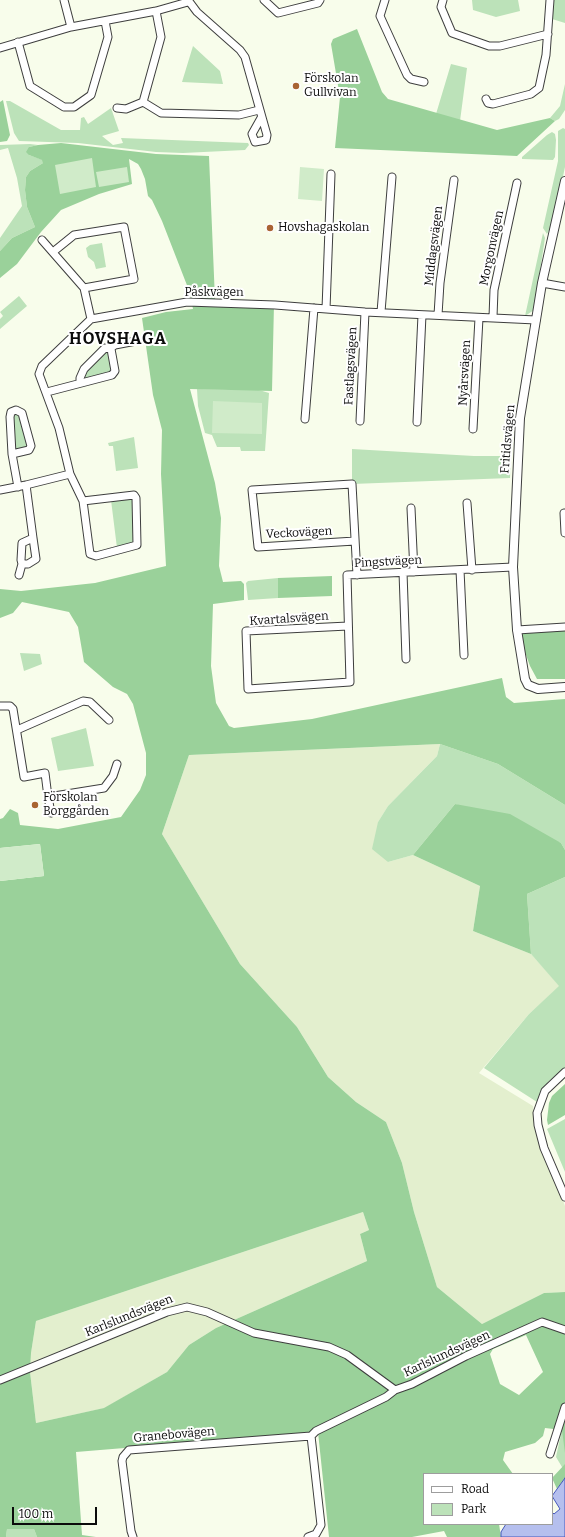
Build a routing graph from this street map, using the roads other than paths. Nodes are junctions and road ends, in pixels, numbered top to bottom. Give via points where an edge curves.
1 (64, 0) edge
2 (264, 0) edge
3 (320, 0) edge
4 (385, 0) edge
5 (443, 0) edge
6 (550, 0) edge
7 (188, 1) edge
8 (156, 11) junction
9 (105, 21) junction
10 (71, 27) junction
11 (548, 34) junction
12 (18, 42) junction
13 (0, 48) edge
14 (424, 82) dead end
15 (486, 99) dead end
16 (143, 102) junction
17 (117, 108) dead end
18 (259, 110) junction
19 (261, 118) dead end
20 (331, 174) dead end
21 (392, 177) dead end
22 (454, 180) dead end
23 (565, 181) edge
24 (517, 183) dead end
25 (42, 240) dead end
26 (53, 252) junction
27 (542, 284) junction
28 (565, 287) edge
29 (84, 288) junction
30 (314, 308) junction
31 (326, 310) junction
32 (365, 312) junction
33 (381, 312) junction
34 (422, 315) junction
35 (438, 316) junction
36 (493, 317) junction
37 (479, 318) junction
38 (91, 319) junction
39 (536, 320) junction
40 (136, 341) dead end
41 (110, 348) junction
42 (80, 383) junction
43 (47, 392) junction
44 (305, 419) dead end
45 (360, 421) dead end
46 (417, 422) dead end
47 (473, 429) dead end
48 (12, 454) junction
49 (70, 474) junction
50 (26, 485) junction
51 (18, 487) junction
52 (0, 490) edge
53 (83, 500) junction
54 (467, 503) dead end
55 (411, 508) dead end
56 (564, 513) dead end
57 (565, 533) edge
58 (33, 538) junction
59 (355, 541) junction
60 (22, 564) junction
61 (514, 567) junction
62 (460, 570) junction
63 (472, 570) junction
64 (403, 572) junction
65 (414, 572) junction
66 (19, 575) dead end
67 (357, 575) junction
68 (348, 626) junction
69 (565, 628) edge
70 (517, 630) junction
71 (464, 655) dead end
72 (406, 659) dead end
73 (350, 682) joint
74 (565, 687) edge
75 (0, 706) edge
76 (109, 720) dead end
77 (16, 730) junction
78 (118, 764) dead end
79 (48, 797) junction
80 (50, 813) dead end
81 (565, 1072) edge
82 (565, 1197) edge
83 (565, 1330) edge
84 (0, 1380) edge
85 (394, 1390) junction
86 (565, 1406) edge
87 (311, 1436) junction
88 (550, 1454) dead end
89 (133, 1537) edge
90 (308, 1537) edge

1 - 10 street
2 - 3 street via 278,12 318,3
4 - 14 street via 380,16 407,75 411,79
5 - 11 street via 441,7 455,35 489,46 500,46
6 - 11 street
7 - 8 street
7 - 18 street via 196,12 243,52
8 - 9 street
8 - 16 street via 161,38
9 - 10 street
9 - 12 street via 108,37 91,94 74,107 64,107 30,86
10 - 12 street
11 - 15 street via 546,55 537,90 493,104 488,103
12 - 13 street
16 - 17 street via 126,109
16 - 18 street via 161,113 239,116
18 - 19 street
20 - 31 street
21 - 33 street
22 - 35 street, Middagsvägen
23 - 27 street, Fritidsvägen
24 - 36 street, Morgonvägen via 494,290
25 - 26 street
26 - 29 street
26 - 29 street via 74,235 124,227 134,279
27 - 28 street
27 - 39 street, Fritidsvägen
29 - 38 street
30 - 31 street, Påskvägen
30 - 38 street, Påskvägen via 187,302
30 - 44 street
31 - 32 street, Påskvägen
32 - 33 street, Påskvägen
32 - 45 street, Fastlagsvägen
33 - 34 street, Påskvägen
34 - 35 street, Påskvägen
34 - 46 street
35 - 37 street, Påskvägen
36 - 37 street, Påskvägen
36 - 39 street, Påskvägen
37 - 47 street, Nyårsvägen
38 - 43 street via 42,366 39,374
39 - 61 street, Fritidsvägen via 520,418
40 - 41 street
41 - 42 street via 104,350 84,369
41 - 42 street via 114,374
42 - 43 street
43 - 49 street via 63,441
48 - 48 street via 10,415 16,410 22,413 31,446 29,450
48 - 51 street
49 - 50 street
49 - 53 street
50 - 51 street
50 - 58 street
51 - 52 street
53 - 53 street via 92,555 117,552 137,545 134,495
54 - 63 street
55 - 65 street
56 - 57 street
58 - 60 street via 22,543
58 - 60 street via 36,560
59 - 59 street, Veckovägen via 352,484 252,490 258,547
59 - 67 street
60 - 66 street
61 - 63 street, Pingstvägen
61 - 70 street, Fritidsvägen
62 - 63 street, Pingstvägen
62 - 65 street, Pingstvägen
62 - 71 street
64 - 65 street, Pingstvägen
64 - 67 street, Pingstvägen
64 - 72 street
67 - 68 street, Pingstvägen via 347,575
68 - 73 street, Pingstvägen
68 - 73 street, Kvartalsvägen via 246,631 248,689
69 - 70 street
70 - 74 street, Fritidsvägen via 528,685 544,689
75 - 77 street via 10,706 12,709
76 - 77 street via 90,702 83,701
77 - 79 street via 24,777 45,773
78 - 79 street via 104,788
79 - 80 street
81 - 82 street via 545,1091 537,1113 544,1148
83 - 85 street, Karlslundsvägen via 542,1322 466,1356 412,1384
84 - 85 street, Karlslundsvägen via 187,1306 254,1333 329,1347 347,1355
85 - 87 street, Granebovägen via 386,1397 316,1431
86 - 88 street
87 - 89 street, Granebovägen via 129,1450 122,1461
87 - 90 street via 321,1525 316,1534

